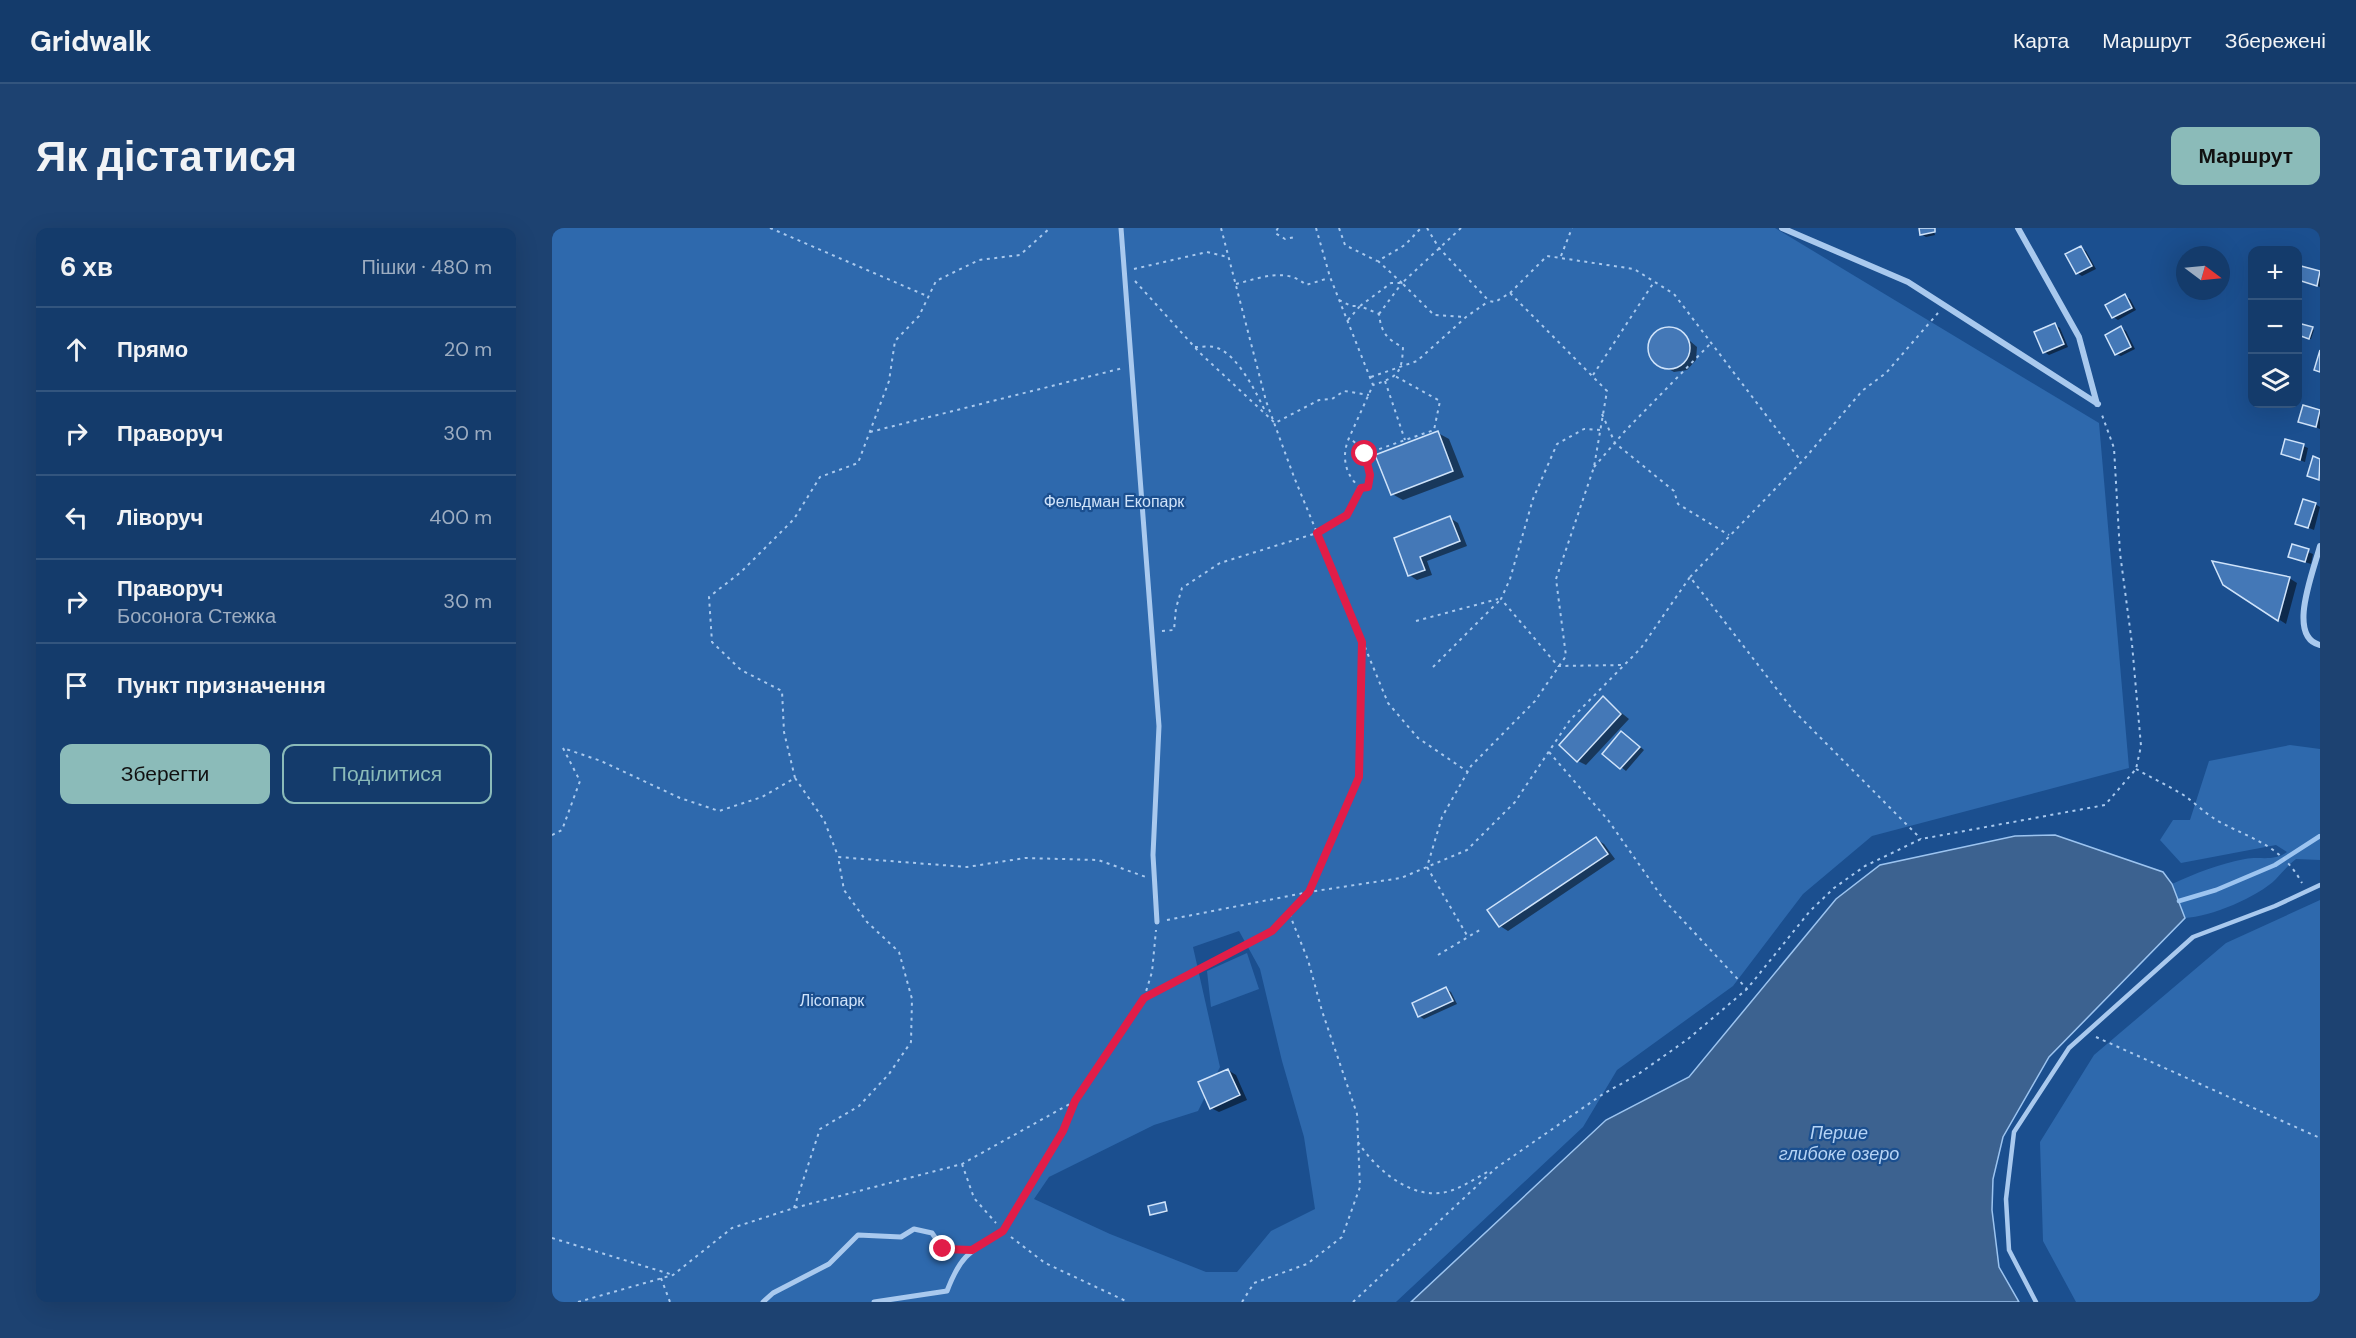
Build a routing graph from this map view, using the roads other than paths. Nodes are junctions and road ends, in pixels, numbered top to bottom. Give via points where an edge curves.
1 (1121, 228) edge
2 (1782, 228) edge
3 (2018, 228) edge
4 (2320, 546) edge
5 (2320, 645) edge
6 (2320, 885) edge
7 (1157, 922) road end
8 (1003, 1231) road end
9 (972, 1250) junction
10 (763, 1302) edge
11 (874, 1302) edge
12 (2036, 1302) edge

1 - 7 street via 1159,726 1153,855
2 - 3 street via 1908,282 2098,404 2079,338
4 - 5 street via 2303,611 2303,632 2311,643
6 - 12 lane via 2193,937 2069,1048 2014,1132 2006,1199 2009,1250
8 - 9 street
9 - 10 street via 943,1249 932,1233 914,1229 901,1237 858,1235 829,1264
9 - 11 street via 956,1266 947,1291

